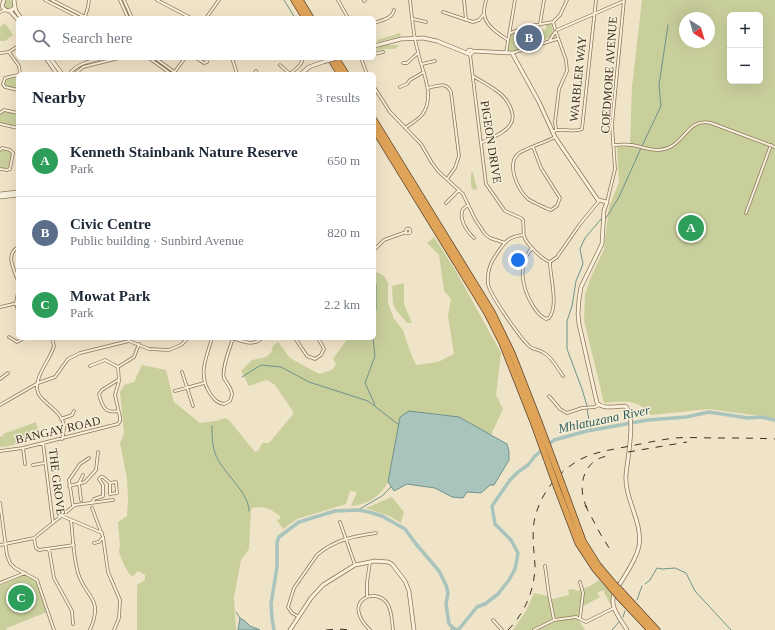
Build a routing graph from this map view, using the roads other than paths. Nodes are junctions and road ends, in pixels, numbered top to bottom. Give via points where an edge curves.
1 (3, 0) edge
2 (45, 0) edge
3 (52, 0) edge
4 (89, 0) edge
5 (120, 0) edge
6 (124, 0) edge
7 (157, 0) edge
8 (219, 0) edge
9 (294, 0) edge
10 (300, 0) edge
11 (338, 0) edge
12 (410, 0) edge
13 (464, 0) edge
14 (486, 0) edge
15 (515, 0) edge
16 (544, 0) edge
17 (567, 0) edge
18 (596, 0) edge
19 (624, 0) edge
20 (15, 2) edge
21 (1, 8) edge
22 (5, 10) junction
23 (394, 10) dead end
24 (10, 11) junction
25 (0, 12) edge
26 (443, 12) dead end
27 (484, 14) junction
28 (595, 14) junction
29 (20, 16) edge
30 (76, 16) edge
31 (81, 16) edge
32 (86, 16) edge
33 (127, 16) edge
34 (131, 16) edge
35 (187, 16) edge
36 (207, 16) edge
37 (304, 16) edge
38 (310, 16) edge
39 (347, 16) edge
40 (16, 18) edge
41 (413, 19) junction
42 (466, 20) junction
43 (376, 22) edge
44 (426, 22) dead end
45 (553, 22) junction
46 (540, 24) junction
47 (556, 31) junction
48 (509, 33) junction
49 (415, 38) junction
50 (557, 39) junction
51 (508, 40) junction
52 (549, 40) junction
53 (376, 45) edge
54 (16, 47) edge
55 (9, 52) junction
56 (384, 52) dead end
57 (418, 53) junction
58 (506, 53) junction
59 (512, 53) junction
60 (0, 54) edge
61 (376, 54) edge
62 (471, 54) junction
63 (48, 60) edge
64 (51, 60) edge
65 (96, 60) edge
66 (111, 60) edge
67 (152, 60) edge
68 (157, 60) edge
69 (184, 60) edge
70 (199, 60) edge
71 (206, 60) edge
72 (232, 60) edge
73 (302, 60) edge
74 (330, 60) edge
75 (331, 60) edge
76 (338, 60) edge
77 (361, 60) edge
78 (435, 61) dead end
79 (403, 63) dead end
80 (422, 64) junction
81 (280, 65) dead end
82 (55, 68) junction
83 (298, 69) junction
84 (19, 72) edge
85 (56, 72) edge
86 (60, 72) edge
87 (71, 72) edge
88 (77, 72) edge
89 (171, 72) edge
90 (172, 72) edge
91 (175, 72) edge
92 (236, 72) edge
93 (288, 72) edge
94 (293, 72) edge
95 (300, 72) edge
96 (302, 72) edge
97 (339, 72) edge
98 (345, 72) edge
99 (366, 72) edge
100 (424, 72) junction
101 (16, 76) edge
102 (473, 76) junction
103 (400, 87) dead end
104 (428, 88) junction
105 (16, 90) edge
106 (376, 90) edge
107 (0, 113) edge
108 (16, 113) edge
109 (376, 123) edge
110 (0, 124) edge
111 (16, 128) edge
112 (405, 128) junction
113 (556, 129) junction
114 (376, 132) edge
115 (552, 132) junction
116 (555, 137) junction
117 (481, 143) junction
118 (613, 145) junction
119 (771, 145) junction
120 (533, 147) junction
121 (775, 147) edge
122 (0, 150) edge
123 (0, 169) edge
124 (447, 179) junction
125 (459, 190) junction
126 (16, 194) edge
127 (0, 196) edge
128 (599, 200) junction
129 (607, 202) junction
130 (446, 203) dead end
131 (468, 205) junction
132 (746, 213) dead end
133 (406, 232) dead end
134 (524, 235) junction
135 (474, 238) dead end
136 (505, 243) junction
137 (376, 248) edge
138 (532, 248) junction
139 (16, 249) edge
140 (550, 262) junction
141 (16, 275) edge
142 (16, 303) edge
143 (0, 307) edge
144 (9, 337) dead end
145 (20, 340) edge
146 (53, 340) edge
147 (118, 340) edge
148 (186, 340) edge
149 (211, 340) edge
150 (232, 340) edge
151 (245, 340) edge
152 (259, 340) edge
153 (296, 340) edge
154 (320, 340) edge
155 (117, 343) junction
156 (139, 344) junction
157 (90, 366) dead end
158 (118, 367) junction
159 (182, 372) dead end
160 (8, 373) dead end
161 (563, 376) dead end
162 (0, 378) edge
163 (119, 379) junction
164 (204, 382) junction
165 (38, 383) junction
166 (188, 387) junction
167 (175, 391) dead end
168 (549, 396) dead end
169 (0, 405) edge
170 (599, 405) junction
171 (193, 406) dead end
172 (74, 411) dead end
173 (118, 411) junction
174 (61, 419) junction
175 (536, 423) junction
176 (62, 439) junction
177 (43, 444) junction
178 (23, 448) junction
179 (0, 451) edge
180 (98, 452) dead end
181 (89, 458) dead end
182 (45, 463) junction
183 (25, 464) dead end
184 (33, 465) dead end
185 (83, 475) dead end
186 (110, 483) junction
187 (79, 484) junction
188 (70, 486) junction
189 (81, 500) dead end
190 (113, 500) dead end
191 (0, 503) edge
192 (92, 503) junction
193 (73, 506) junction
194 (92, 508) dead end
195 (96, 509) dead end
196 (94, 512) junction
197 (62, 516) junction
198 (71, 520) junction
199 (340, 522) dead end
200 (53, 523) junction
201 (102, 533) junction
202 (376, 533) dead end
203 (103, 537) junction
204 (34, 538) junction
205 (346, 538) junction
206 (94, 543) dead end
207 (6, 544) junction
208 (0, 545) edge
209 (74, 545) junction
210 (49, 549) junction
211 (370, 561) junction
212 (355, 565) junction
213 (545, 566) dead end
214 (25, 573) junction
215 (580, 582) dead end
216 (0, 583) edge
217 (621, 594) junction
218 (367, 597) junction
219 (614, 608) junction
220 (299, 617) junction
221 (580, 618) junction
222 (493, 620) dead end
223 (554, 620) junction
224 (73, 624) dead end
225 (54, 630) edge
226 (90, 630) edge
227 (114, 630) edge
228 (290, 630) edge
229 (370, 630) edge
230 (393, 630) edge
231 (414, 630) edge
232 (502, 630) edge
233 (534, 630) edge
234 (627, 630) edge
235 (650, 630) edge
236 (657, 630) edge

1 - 21 street
2 - 30 street
3 - 31 street
4 - 32 street
5 - 33 street
6 - 34 street
7 - 35 street
8 - 36 street
9 - 37 highway
10 - 38 highway
11 - 39 street
12 - 41 street
13 - 42 street
14 - 27 street
15 - 48 street
16 - 46 street
17 - 45 street via 560,15
18 - 28 street, WARBLER WAY
19 - 28 street
19 - 118 street, COEDMORE AVENUE via 612,125
20 - 24 street
20 - 29 street via 15,10
21 - 22 street
22 - 24 street
22 - 25 street
23 - 43 street via 391,16
24 - 40 street
26 - 42 street
27 - 42 street via 475,22
27 - 51 street via 491,27
28 - 47 street
28 - 113 street, WARBLER WAY via 582,129
41 - 44 street
41 - 49 street
45 - 46 street
45 - 47 street
46 - 48 street
47 - 50 street
47 - 52 street
48 - 51 street
49 - 53 street
49 - 57 street
49 - 62 street via 432,39
50 - 52 street
50 - 113 street via 566,60 567,71 559,89
51 - 58 street
52 - 59 street
54 - 55 street
55 - 60 street
55 - 84 street via 19,65
56 - 61 street
57 - 79 street via 408,63
57 - 80 street
58 - 59 street
58 - 62 street
59 - 115 street
62 - 102 street, PIGEON DRIVE
63 - 82 street
64 - 82 street
65 - 87 street via 81,64
66 - 88 street via 83,67
67 - 89 street
68 - 90 street
69 - 91 street
70 - 71 street via 204,63
72 - 92 street
73 - 83 street
74 - 96 street, bridge
75 - 97 highway
76 - 98 highway
77 - 99 street
78 - 80 street
80 - 100 street
81 - 93 street
82 - 85 street
82 - 86 street
83 - 94 street
83 - 95 street
100 - 103 street
100 - 104 street
101 - 105 street via 5,78 3,84
102 - 117 street, PIGEON DRIVE
102 - 117 street via 500,93 509,104 512,114 508,128
104 - 112 street via 425,110
104 - 124 street via 444,85 452,92 459,156 455,168
106 - 112 street via 390,112
107 - 108 street via 4,110
109 - 175 highway via 492,312 512,353
110 - 111 street
112 - 124 street via 421,144 432,163
113 - 115 street, WARBLER WAY
114 - 175 highway via 487,313
115 - 116 street
116 - 120 street
116 - 128 street
117 - 134 street, PIGEON DRIVE via 487,187 505,211 524,220
118 - 119 street via 630,145 650,150 665,149 701,122 711,123
118 - 129 street, COEDMORE AVENUE via 615,169
119 - 121 street
119 - 132 street
120 - 120 street via 517,154 514,161 514,177 528,199 551,210 560,198 541,168
122 - 123 street via 2,148 13,153 10,169
124 - 125 street
125 - 130 street
125 - 131 street
126 - 127 street
128 - 129 street
128 - 140 street via 557,257
129 - 170 street, COEDMORE AVENUE via 604,210 602,244 581,287 578,314
131 - 135 street via 462,209 461,216
131 - 136 street via 485,234
133 - 137 street via 384,240
134 - 136 street via 513,236
134 - 138 street
136 - 161 street via 491,262 488,276 490,288 510,323 531,348 545,353
138 - 140 street via 544,260
138 - 140 street via 525,262 523,283 528,299 546,319 551,315 554,297
139 - 141 street via 12,252 11,260
142 - 143 street
144 - 145 street via 17,342
146 - 165 street via 54,349
147 - 155 street
148 - 156 street via 177,347 164,350 149,349
149 - 164 street via 203,368
150 - 164 street via 223,373 232,392 231,399 224,404 218,402
151 - 152 street via 254,343
153 - 154 street via 312,359 322,354
155 - 156 street via 130,341
155 - 165 street via 75,355 68,359 56,376
156 - 158 street via 134,357
157 - 158 street via 104,360
158 - 163 street
159 - 166 street
160 - 162 street
163 - 173 street via 115,394
163 - 173 street via 99,394 107,410
164 - 166 street
165 - 169 street
165 - 174 street via 40,397 53,407
166 - 167 street
166 - 171 street
168 - 170 street via 567,413
170 - 219 street via 625,406 628,409 631,429 626,480 640,542 635,558 614,596
172 - 174 street via 72,415
173 - 176 street, BANGAY ROAD via 120,422
174 - 176 street via 64,427
175 - 217 highway, bridge via 578,543 592,565
176 - 177 street, BANGAY ROAD
177 - 178 street, BANGAY ROAD
177 - 182 street, THE GROVE
178 - 179 street, BANGAY ROAD
178 - 183 street
180 - 187 street via 97,469 86,481
181 - 188 street via 78,465 69,480
182 - 184 street
182 - 200 street, THE GROVE
185 - 187 street
186 - 186 street via 116,482 117,493 110,493
186 - 192 street via 100,477 103,496 94,499
187 - 188 street
187 - 189 street
188 - 193 street
190 - 192 street
191 - 207 street
192 - 193 street
193 - 197 street
194 - 196 street
195 - 196 street
196 - 201 street
197 - 198 street
197 - 200 street
198 - 201 street
198 - 209 street
199 - 205 street
200 - 204 street
201 - 203 street
202 - 205 street
203 - 206 street
203 - 227 street via 108,572 120,600 119,618
204 - 207 street
204 - 210 street via 38,550
205 - 212 street
205 - 220 street via 322,550 294,588 288,607
207 - 208 street
207 - 214 street via 10,563
209 - 210 street
209 - 226 street via 79,574 95,605
210 - 224 street via 54,578 72,611
211 - 212 street
211 - 218 street
211 - 231 street via 390,562 405,581 410,597
212 - 220 street via 318,590
213 - 223 street
214 - 216 street
214 - 225 street via 37,580
215 - 221 street via 583,593
217 - 235 highway
217 - 236 highway
218 - 229 street via 359,604 358,612
218 - 230 street via 380,597 387,603
219 - 221 street via 586,622
219 - 234 street
220 - 228 street
221 - 223 street
222 - 232 street
223 - 233 street

